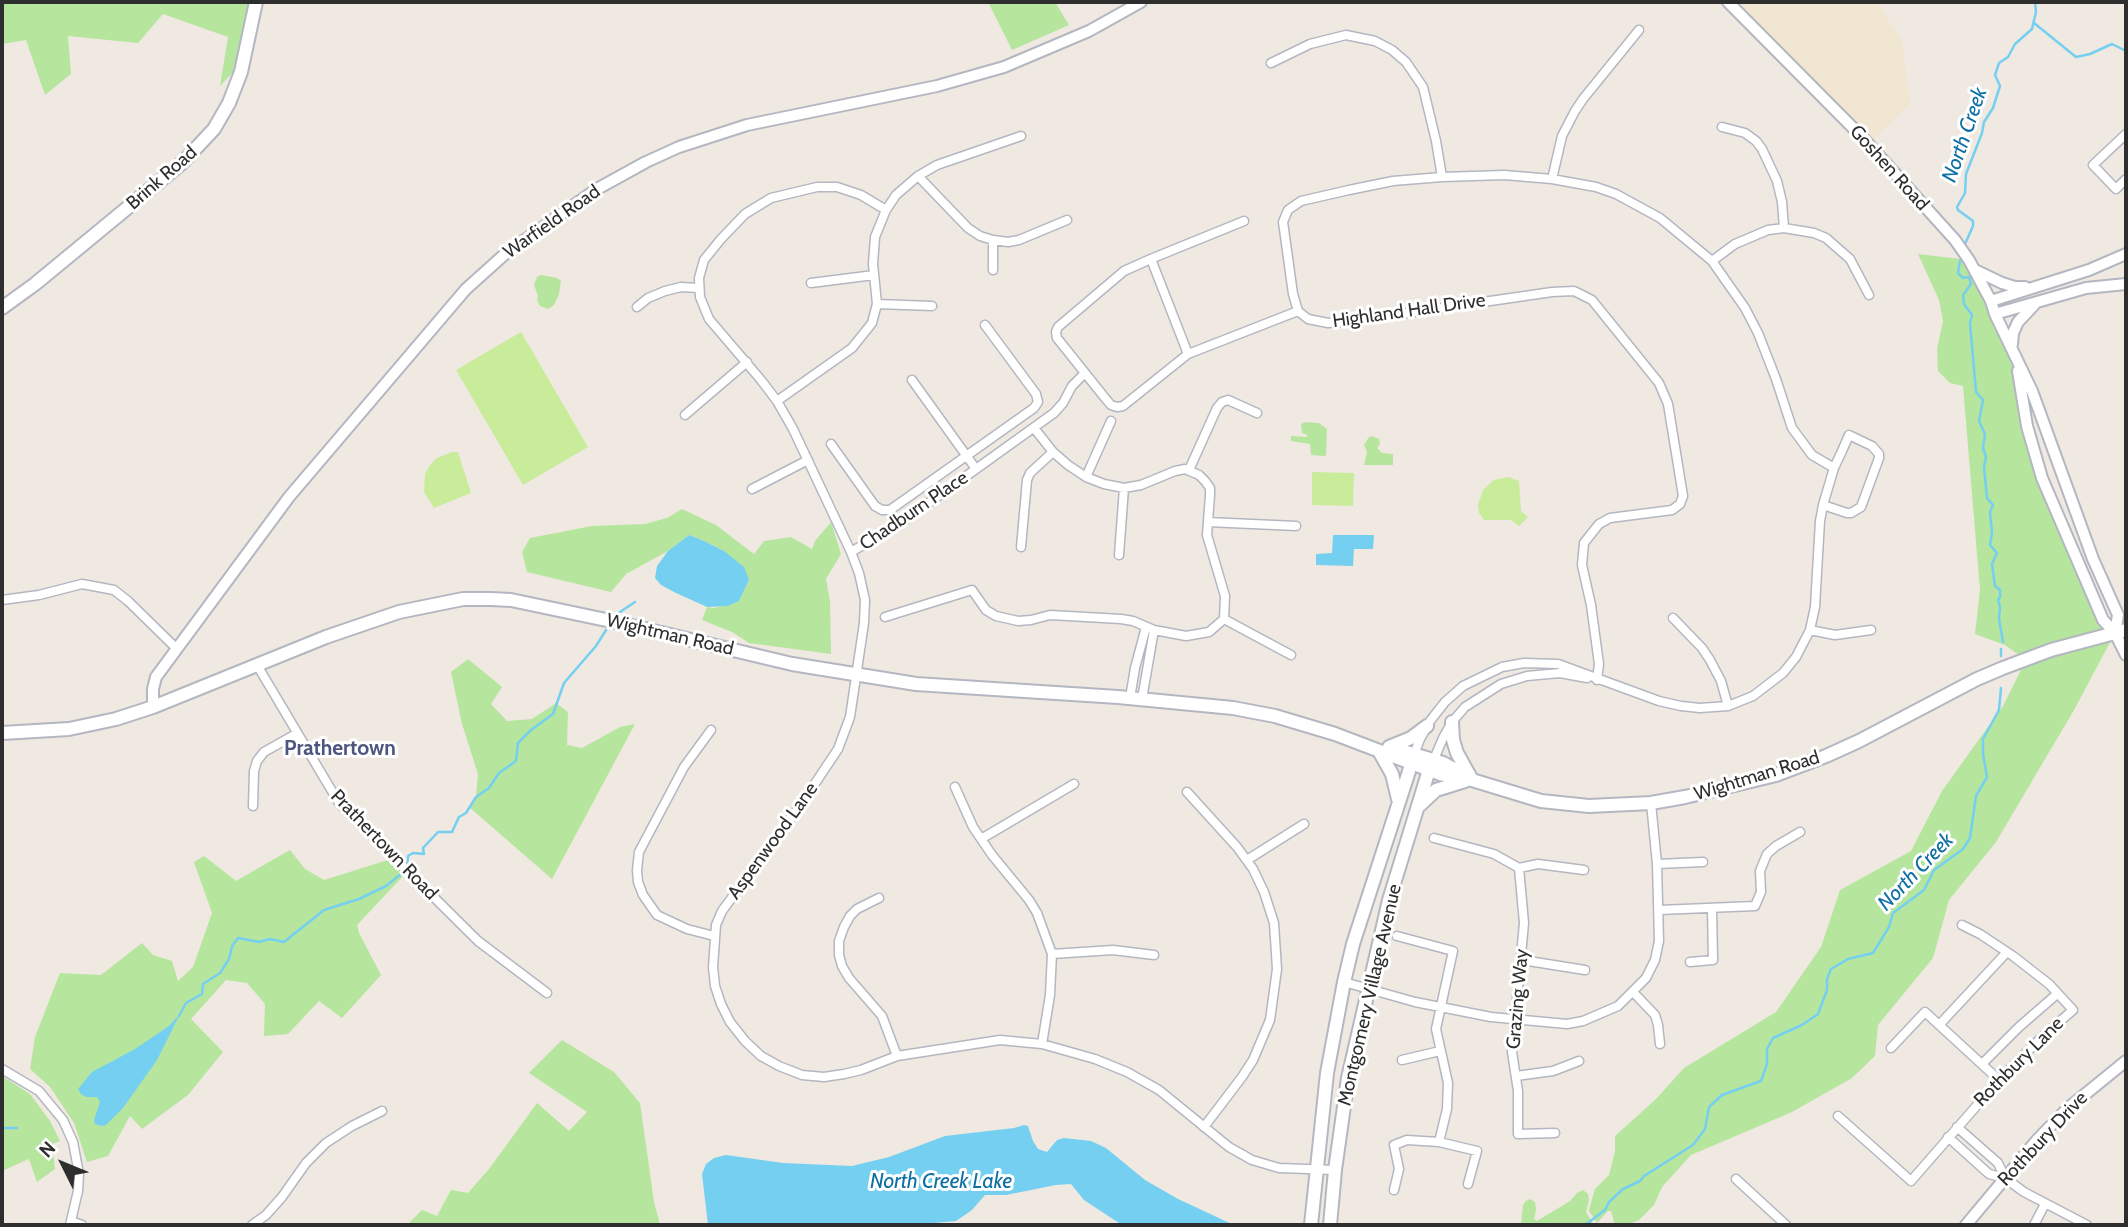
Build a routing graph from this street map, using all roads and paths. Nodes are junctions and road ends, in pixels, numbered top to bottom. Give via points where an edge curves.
1 (256, 2) edge
2 (1141, 2) edge
3 (1728, 2) edge
4 (1639, 30) dead end
5 (1271, 63) dead end
6 (1722, 127) dead end
7 (2126, 134) edge
8 (1021, 136) dead end
9 (918, 176) junction
10 (1442, 177) junction
11 (1552, 179) junction
12 (2126, 179) edge
13 (886, 211) junction
14 (1067, 220) dead end
15 (1244, 221) dead end
16 (1784, 228) junction
17 (993, 240) junction
18 (2126, 254) edge
19 (1150, 259) junction
20 (1712, 261) junction
21 (1974, 269) junction
22 (993, 270) dead end
23 (874, 275) junction
24 (811, 283) dead end
25 (2126, 284) edge
26 (2035, 287) junction
27 (698, 288) junction
28 (1869, 295) dead end
29 (1991, 301) junction
30 (877, 304) junction
31 (2036, 304) junction
32 (932, 306) dead end
33 (637, 307) dead end
34 (2, 308) edge
35 (1298, 311) junction
36 (1995, 313) junction
37 (985, 325) dead end
38 (2014, 353) junction
39 (1188, 354) junction
40 (747, 362) junction
41 (1086, 373) junction
42 (912, 380) dead end
43 (777, 401) junction
44 (1257, 413) dead end
45 (685, 415) dead end
46 (1111, 421) dead end
47 (1034, 428) junction
48 (831, 444) dead end
49 (1053, 452) junction
50 (967, 456) junction
51 (808, 460) junction
52 (1834, 468) junction
53 (976, 469) junction
54 (1189, 470) junction
55 (1086, 477) junction
56 (1124, 488) junction
57 (752, 489) dead end
58 (1823, 505) junction
59 (1208, 522) junction
60 (1296, 526) dead end
61 (1021, 547) dead end
62 (851, 552) junction
63 (1119, 555) dead end
64 (2, 600) edge
65 (885, 617) dead end
66 (1673, 618) dead end
67 (1224, 619) junction
68 (1150, 629) junction
69 (1810, 630) junction
70 (1871, 630) dead end
71 (2120, 631) edge
72 (177, 649) junction
73 (1291, 655) dead end
74 (2126, 655) edge
75 (257, 665) junction
76 (858, 674) junction
77 (1597, 680) junction
78 (1136, 699) junction
79 (1728, 706) junction
80 (153, 707) junction
81 (1452, 722) junction
82 (1427, 726) junction
83 (711, 730) dead end
84 (2, 733) edge
85 (296, 734) junction
86 (1384, 749) junction
87 (1413, 758) junction
88 (1431, 765) junction
89 (1467, 779) junction
90 (1074, 784) dead end
91 (955, 787) dead end
92 (1187, 792) dead end
93 (1398, 799) junction
94 (1651, 803) junction
95 (253, 806) dead end
96 (1418, 808) junction
97 (1304, 824) dead end
98 (1800, 832) dead end
99 (1434, 838) dead end
100 (981, 839) junction
101 (1247, 860) junction
102 (1703, 862) dead end
103 (1657, 864) junction
104 (1519, 868) junction
105 (1584, 870) dead end
106 (879, 898) dead end
107 (1659, 909) junction
108 (1712, 909) junction
109 (1962, 926) dead end
110 (714, 936) junction
111 (1397, 936) dead end
112 (2007, 952) junction
113 (1052, 954) junction
114 (1154, 955) dead end
115 (1521, 960) junction
116 (1690, 962) dead end
117 (1585, 970) dead end
118 (1344, 982) junction
119 (1368, 989) junction
120 (1633, 992) junction
121 (547, 993) dead end
122 (2057, 994) junction
123 (1439, 1007) junction
124 (1514, 1019) junction
125 (1940, 1024) junction
126 (1042, 1044) junction
127 (1660, 1044) dead end
128 (1891, 1048) dead end
129 (1440, 1051) junction
130 (897, 1056) junction
131 (1402, 1060) dead end
132 (1579, 1061) dead end
133 (2126, 1061) edge
134 (1982, 1064) junction
135 (2, 1069) edge
136 (1516, 1076) junction
137 (1999, 1080) junction
138 (382, 1111) dead end
139 (1838, 1116) dead end
140 (1957, 1126) junction
141 (1204, 1127) junction
142 (1555, 1133) dead end
143 (1948, 1137) junction
144 (1439, 1142) junction
145 (1316, 1170) junction
146 (1335, 1170) junction
147 (2006, 1178) junction
148 (1736, 1179) dead end
149 (1468, 1184) dead end
150 (1394, 1190) dead end
151 (2045, 1204) junction
152 (1773, 1213) junction
153 (70, 1223) edge
154 (82, 1225) edge
155 (252, 1225) edge
156 (1311, 1225) edge
157 (1330, 1225) edge
158 (1773, 1225) edge
159 (1786, 1225) edge
160 (1966, 1225) edge
161 (2034, 1225) edge
162 (2087, 1225) edge

1 - 34 main road, Brink Road via 241,72 214,129 183,162
2 - 72 street, Warfield Road via 1089,31 1004,67 937,86 747,125 679,147 597,189 505,254 466,289 289,497
3 - 21 street, Goshen Road via 1863,138 1955,240
4 - 11 street via 1575,111
5 - 10 street via 1310,44 1346,35 1392,50 1423,86
6 - 16 street via 1745,133 1762,149 1777,181
7 - 12 street via 2093,165 2116,189
8 - 9 street
9 - 13 street
9 - 17 street via 968,228
10 - 11 street
10 - 35 street via 1349,190 1301,201 1288,210 1283,222
11 - 20 street via 1596,187 1636,204
13 - 23 street via 875,237
13 - 27 street via 837,187 771,198 745,214 708,254
14 - 17 street via 1019,240
15 - 19 street
16 - 20 street via 1751,236
16 - 28 street via 1814,233 1832,243 1850,258
17 - 22 street
18 - 26 street
19 - 39 street
19 - 41 street via 1124,271 1058,327 1057,338
20 - 52 street via 1758,333 1792,428 1812,455
21 - 26 street via 2015,288
21 - 29 street, Goshen Road
23 - 24 street
23 - 30 street
25 - 31 street via 2086,288
26 - 29 street
27 - 33 street via 665,290
27 - 40 street, Aspenwood Lane via 709,319
29 - 36 street, Goshen Road
30 - 32 street
30 - 43 street via 872,323 852,348
31 - 36 street
31 - 38 street via 2013,333
35 - 39 street
35 - 77 street, Highland Hall Drive via 1308,319 1328,323 1552,292 1574,291 1592,300 1664,393 1683,496 1672,510 1610,518 1584,543
36 - 38 street, Goshen Road
37 - 50 street, Chadburn Place via 1038,402
38 - 71 street, Goshen Road via 2118,615
38 - 71 street, Goshen Road via 2042,478 2103,620
39 - 41 street via 1117,407
40 - 43 street, Aspenwood Lane
40 - 45 street
41 - 47 street, Chadburn Place via 1060,408
42 - 50 street, Chadburn Place
43 - 51 street, Aspenwood Lane
44 - 54 street via 1228,400 1222,402
46 - 55 street
47 - 49 street
47 - 53 street, Chadburn Place
48 - 50 street, Chadburn Place via 882,510 890,510
49 - 55 street
49 - 61 street via 1027,480
50 - 53 street, Chadburn Place
51 - 57 street
51 - 62 street, Aspenwood Lane
52 - 58 street
52 - 58 street via 1849,435 1869,443 1879,454 1857,510 1851,513
53 - 62 street, Chadburn Place
54 - 56 street
54 - 59 street via 1210,488
55 - 56 street
56 - 63 street
58 - 69 street
59 - 60 street
59 - 67 street via 1209,546 1225,596
62 - 76 street, Aspenwood Lane via 865,600
64 - 72 street via 82,584 114,590
65 - 68 street via 972,590 986,610 1007,619 1050,615 1121,619
66 - 79 street via 1710,660
67 - 68 street via 1199,635
67 - 73 street
68 - 78 street
69 - 70 street via 1835,635
69 - 79 street via 1783,673 1753,696
71 - 74 street, Goshen Road
71 - 94 main road, Wightman Road via 1990,673 1848,746 1776,775
72 - 80 street, Warfield Road via 156,677
75 - 76 main road, Wightman Road via 399,612 463,599 491,599
75 - 80 main road, Wightman Road
75 - 85 street, Prathertown Road
76 - 78 main road, Wightman Road via 916,684
76 - 110 street, Aspenwood Lane via 838,750 722,911
77 - 79 street via 1681,706
77 - 81 street via 1560,673 1527,676 1477,698
77 - 82 street via 1558,664 1502,667 1463,686
78 - 86 main road, Wightman Road via 1264,714
80 - 84 main road, Wightman Road via 69,729
81 - 88 street
81 - 89 main road via 1453,740
82 - 86 main road
82 - 87 street
83 - 110 street via 684,767 639,852 637,870 643,895 657,915
85 - 95 street via 257,761
85 - 121 street, Prathertown Road via 339,803 358,823 478,941
86 - 87 main road, Wightman Road
86 - 93 main road
87 - 88 main road, Wightman Road
87 - 93 main road, Montgomery Village Avenue
88 - 89 main road, Wightman Road via 1449,776
88 - 96 main road, Montgomery Village Avenue
89 - 94 main road, Wightman Road via 1541,801 1589,806
89 - 96 main road via 1436,790
90 - 100 street
91 - 100 street
92 - 101 street
93 - 118 main road, Montgomery Village Avenue
94 - 103 street
96 - 119 main road, Montgomery Village Avenue
97 - 101 street
98 - 108 street via 1767,853 1755,906
99 - 104 street via 1494,853
100 - 113 street via 1037,913
101 - 141 street via 1274,923 1278,969 1270,1020 1253,1060
102 - 103 street
103 - 107 street
104 - 105 street via 1538,864
104 - 115 street, Grazing Way via 1524,923
106 - 130 street via 850,916 839,941 839,955 849,978 882,1016
107 - 108 street
107 - 120 street via 1655,960
108 - 116 street via 1713,960
109 - 112 street, Rothbury Lane
110 - 130 street, Aspenwood Lane via 714,976 721,1003 730,1022 761,1056 802,1075 824,1077 861,1070
111 - 123 street via 1453,951
112 - 122 street, Rothbury Lane
112 - 125 street
113 - 114 street via 1113,950
113 - 126 street
115 - 117 street
115 - 124 street, Grazing Way
118 - 119 street
118 - 145 main road, Montgomery Village Avenue
119 - 123 street
119 - 146 main road, Montgomery Village Avenue via 1348,1078
120 - 124 street via 1618,1006 1583,1021
120 - 127 street via 1655,1015
122 - 134 street
122 - 137 street, Rothbury Lane via 2073,1010
123 - 124 street
123 - 129 street
124 - 136 street, Grazing Way
125 - 128 street via 1925,1012
125 - 134 street
126 - 130 street, Aspenwood Lane via 1000,1040
126 - 141 street, Aspenwood Lane via 1127,1072 1159,1090
129 - 131 street
129 - 144 street via 1448,1093
132 - 136 street via 1553,1071
133 - 147 street, Rothbury Drive via 2067,1109
134 - 137 street
135 - 153 street via 39,1091 73,1142 79,1174
136 - 142 street, Grazing Way via 1518,1134
137 - 140 street, Rothbury Lane
138 - 155 street via 326,1143 282,1198
139 - 143 street, Rothbury Lane via 1911,1181
140 - 143 street, Rothbury Lane
140 - 147 street via 1998,1163
141 - 145 street, Aspenwood Lane via 1252,1160 1279,1168
143 - 147 street via 1989,1174
144 - 149 street via 1477,1151
144 - 150 street via 1407,1140 1394,1145 1399,1169
145 - 146 street, Aspenwood Lane
145 - 156 main road, Montgomery Village Avenue
146 - 157 main road, Montgomery Village Avenue
147 - 151 street
147 - 160 street, Rothbury Drive
148 - 152 street
151 - 161 street
151 - 162 street
152 - 158 street
152 - 159 street
153 - 154 street

